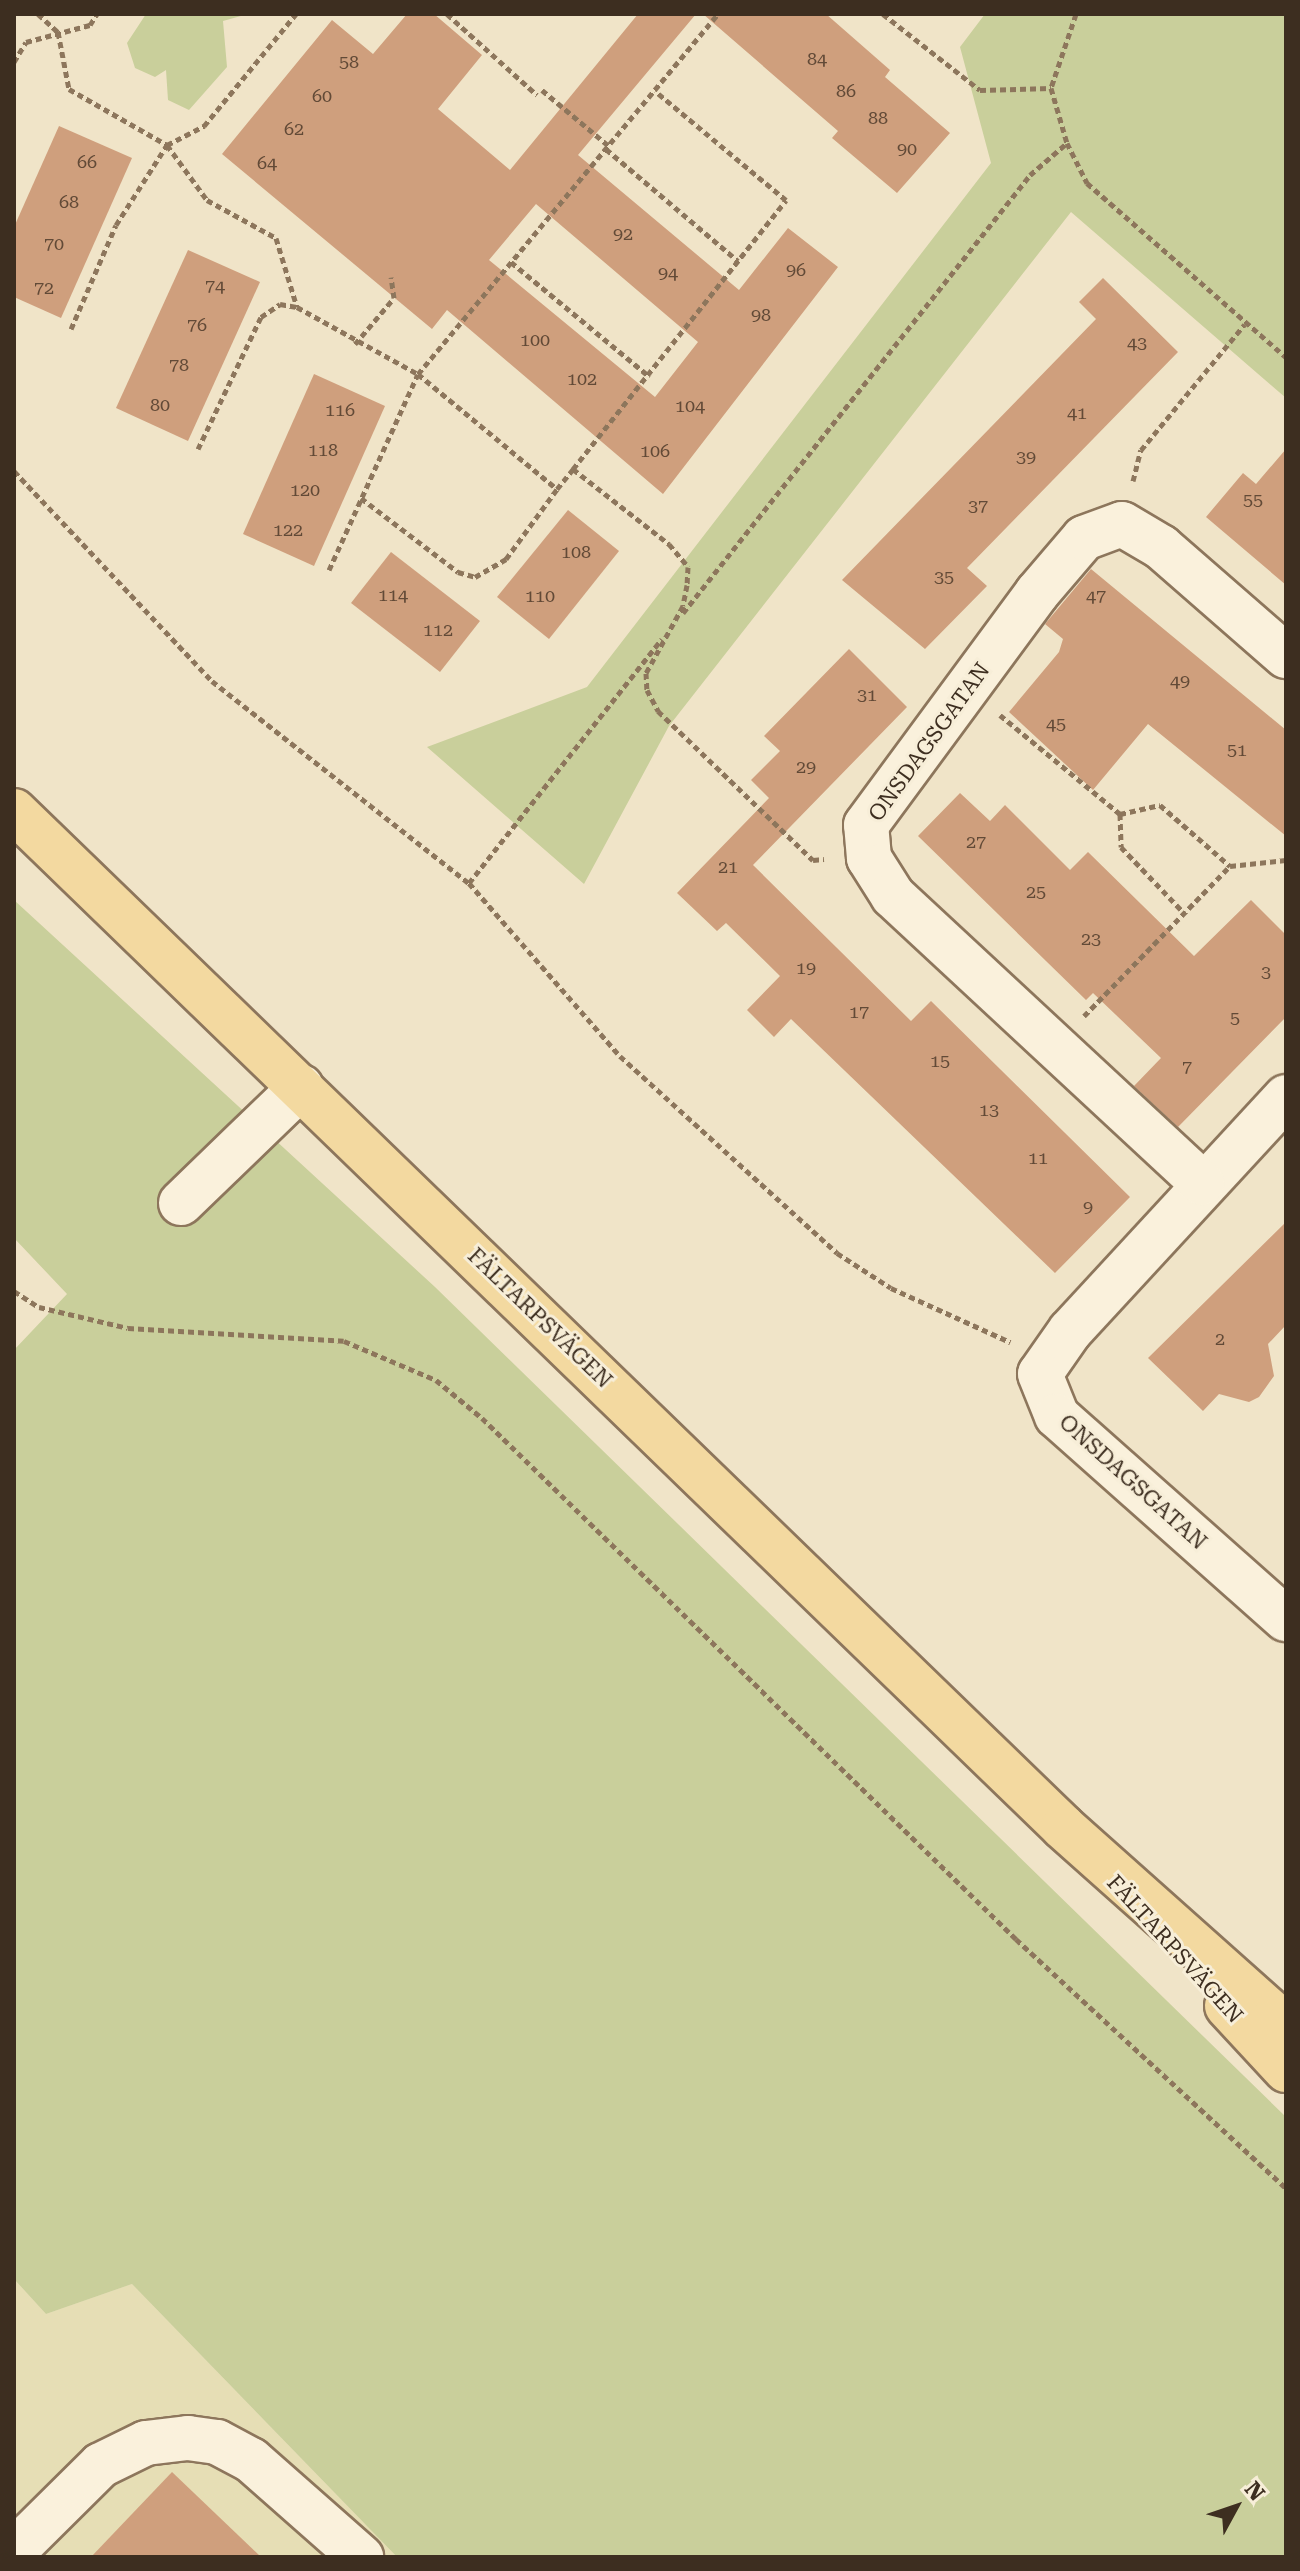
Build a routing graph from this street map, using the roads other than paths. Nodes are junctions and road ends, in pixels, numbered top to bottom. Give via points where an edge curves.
1 (1286, 656) edge
2 (14, 811) edge
3 (301, 1087) junction
4 (1286, 1097) edge
5 (1202, 1183) junction
6 (181, 1203) dead end
7 (1286, 1619) edge
8 (1063, 1827) junction
9 (1286, 2026) edge
10 (1286, 2070) edge
11 (14, 2551) edge
12 (361, 2557) edge

1 - 5 street, ONSDAGSGATAN via 1161,547 1122,524 1084,538 866,825 869,858 893,896
2 - 3 main road, FÄLTARPSVÄGEN
3 - 6 street
3 - 8 main road, FÄLTARPSVÄGEN
4 - 5 street
5 - 7 street, ONSDAGSGATAN via 1048,1358 1040,1374 1057,1416
8 - 9 main road, FÄLTARPSVÄGEN
8 - 10 main road, FÄLTARPSVÄGEN
11 - 12 street via 101,2465 146,2443 188,2438 217,2442 251,2460

